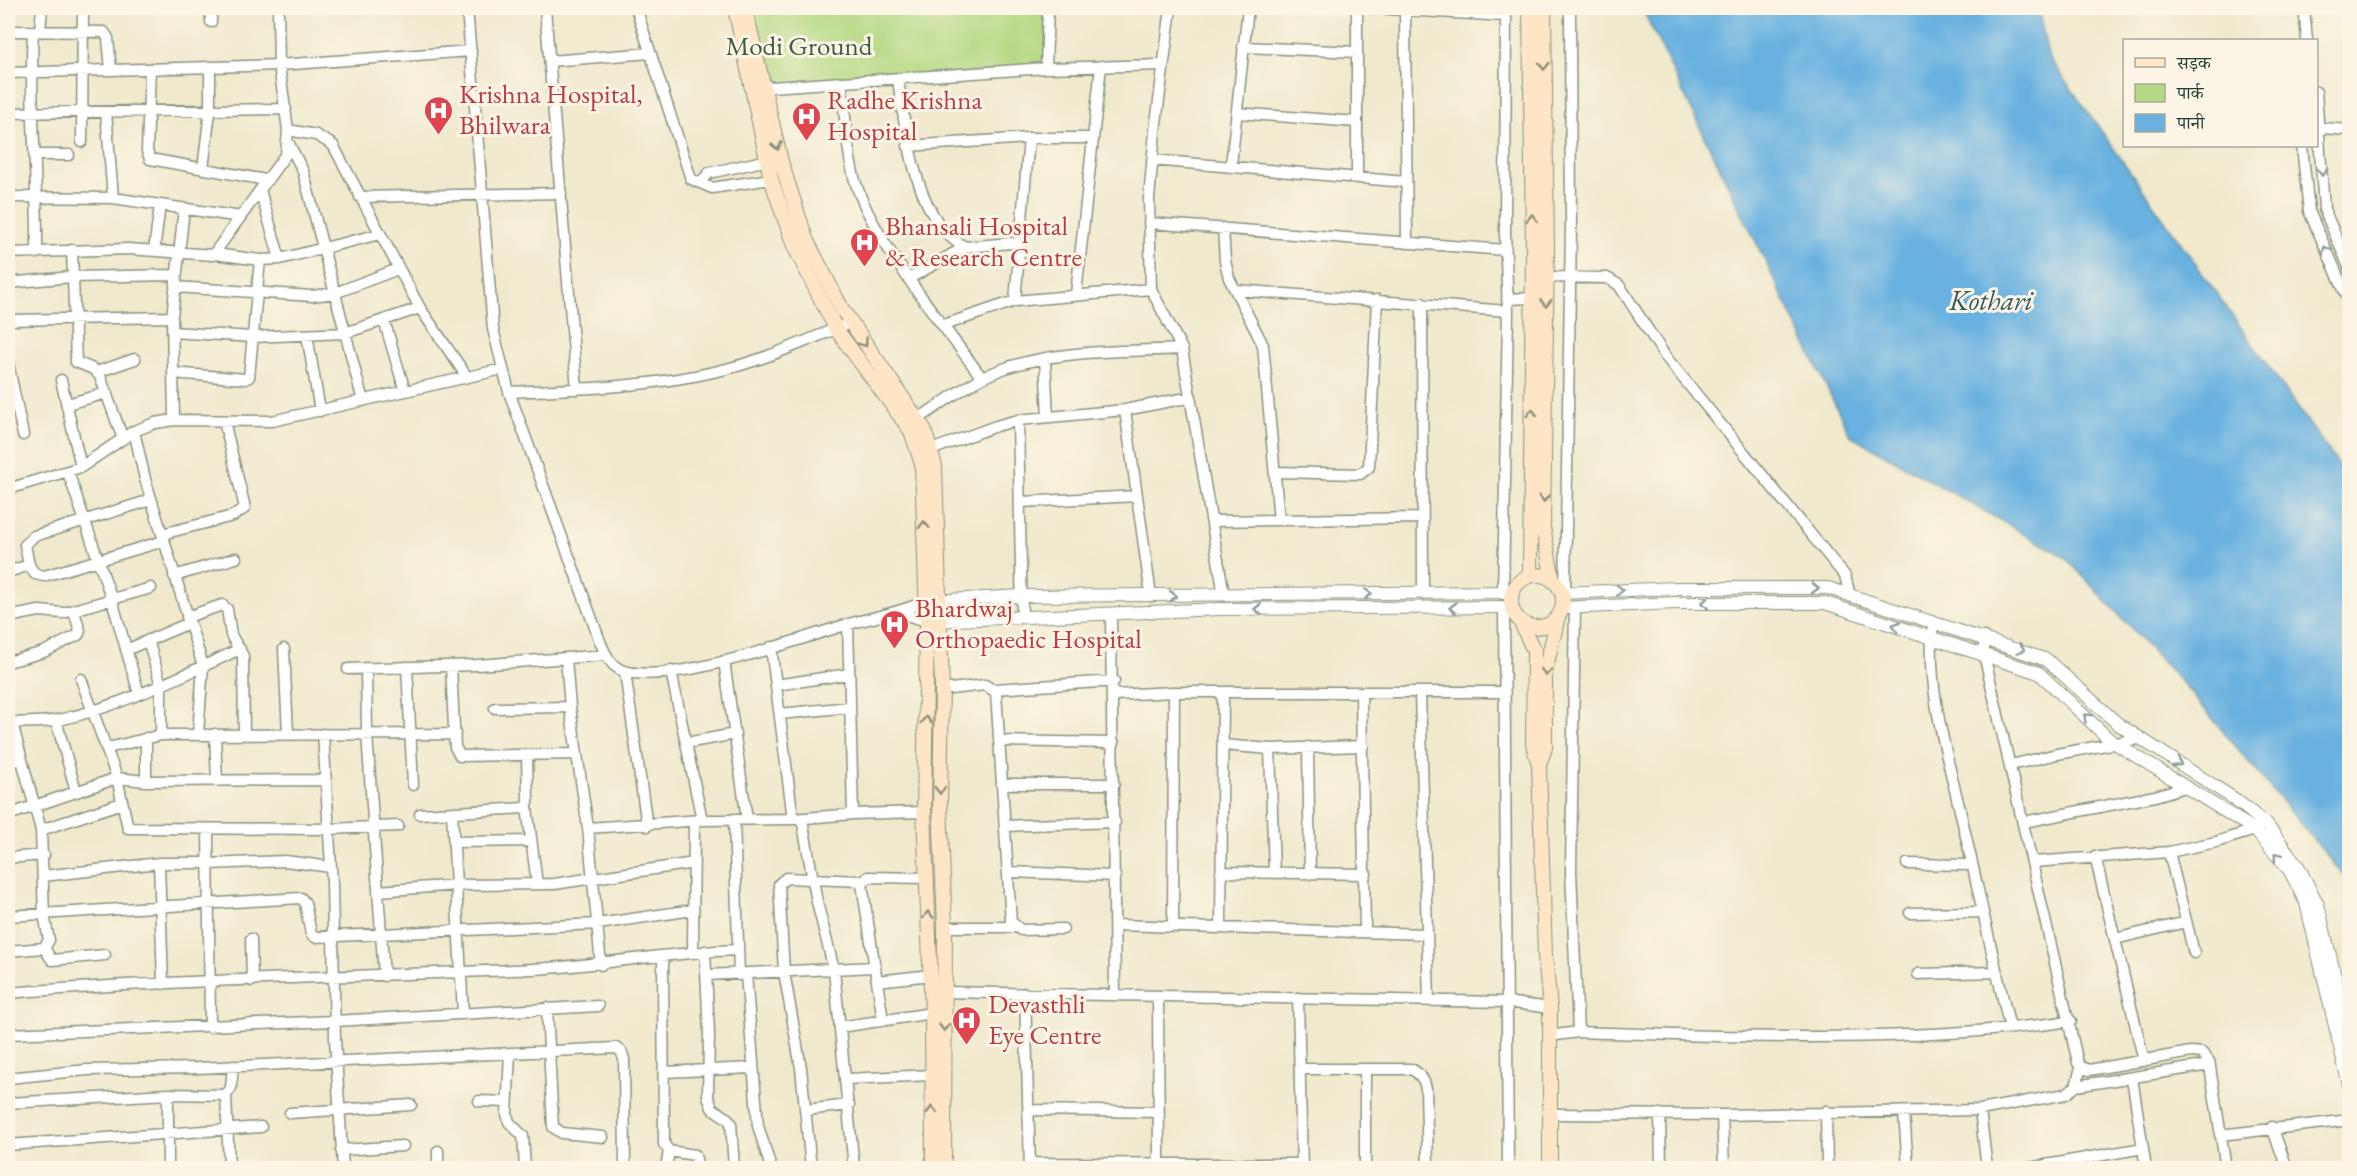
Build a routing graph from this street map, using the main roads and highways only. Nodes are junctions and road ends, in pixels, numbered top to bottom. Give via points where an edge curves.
1 (735, 8) edge
2 (745, 8) edge
3 (1530, 8) edge
4 (1544, 8) edge
5 (758, 87) junction
6 (1538, 458) junction
7 (1530, 576) junction
8 (1560, 589) junction
9 (933, 601) junction
10 (1565, 610) junction
11 (933, 621) junction
12 (1520, 621) junction
13 (1539, 765) junction
14 (933, 1168) edge
15 (944, 1168) edge
16 (1550, 1168) edge

1 - 5 main road
2 - 5 main road
6 -> 3 main road via 1532,298
4 -> 6 main road via 1546,277
9 -> 5 main road via 920,453 899,412 836,329 794,246 771,179
5 -> 9 main road via 806,239 850,323 918,419 932,450 937,487
6 - 7 main road
6 -> 8 main road via 1543,527
7 - 8 main road via 1542,576
7 - 12 main road via 1508,593 1508,607
8 - 10 main road
9 - 11 main road
10 - 12 main road via 1541,627
10 -> 13 main road via 1545,672 1545,748
14 -> 11 main road via 924,812
11 -> 15 main road via 942,690
12 - 13 main road via 1534,651 1533,744
13 - 16 main road via 1550,1008

